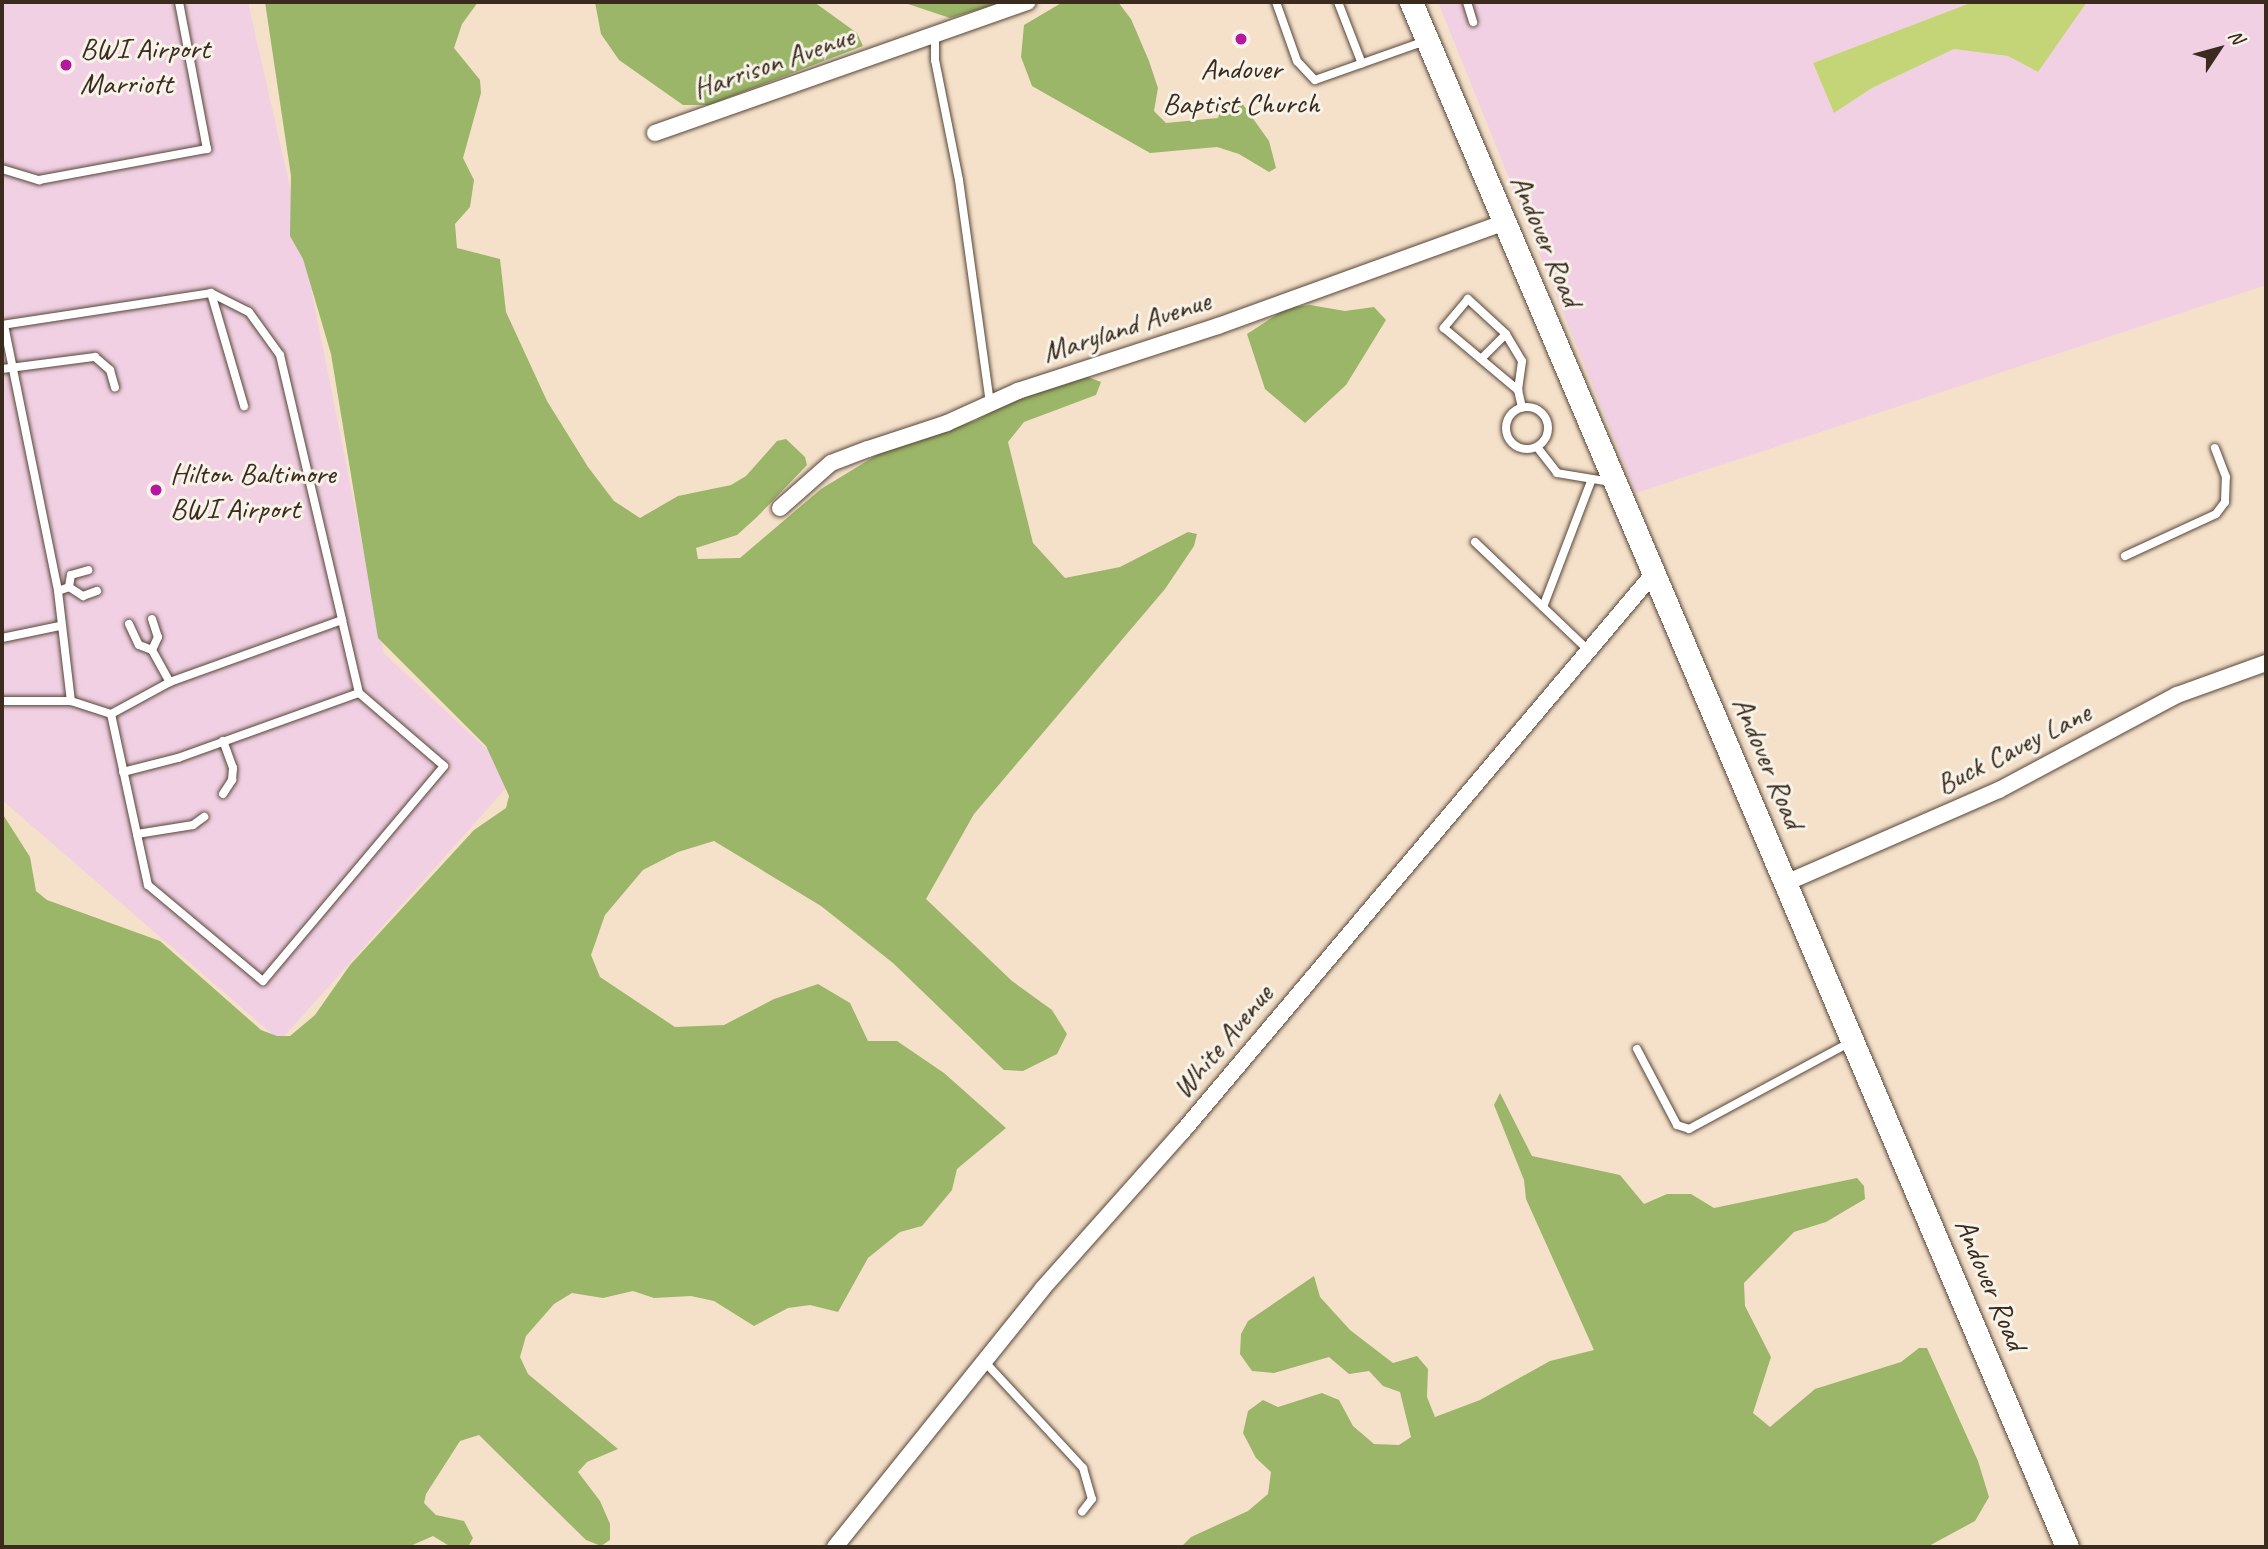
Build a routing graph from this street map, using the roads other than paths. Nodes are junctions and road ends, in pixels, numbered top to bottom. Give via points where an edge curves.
1 (179, 2) edge
2 (1028, 2) edge
3 (1276, 2) edge
4 (1338, 2) edge
5 (1411, 2) edge
6 (1466, 2) edge
7 (1473, 22) dead end
8 (936, 34) junction
9 (1427, 40) junction
10 (1363, 64) junction
11 (655, 133) dead end
12 (2, 169) edge
13 (1505, 222) junction
14 (211, 293) junction
15 (3, 325) edge
16 (1506, 334) junction
17 (1481, 359) junction
18 (6, 369) edge
19 (115, 387) dead end
20 (1518, 390) junction
21 (990, 404) junction
22 (244, 406) dead end
23 (1522, 408) junction
24 (1537, 447) junction
25 (2214, 448) dead end
26 (1592, 479) junction
27 (1616, 482) junction
28 (780, 508) dead end
29 (1475, 542) dead end
30 (2125, 556) dead end
31 (88, 570) dead end
32 (1654, 573) junction
33 (69, 587) junction
34 (58, 591) junction
35 (97, 591) dead end
36 (1544, 607) junction
37 (152, 620) dead end
38 (342, 620) junction
39 (129, 624) dead end
40 (60, 626) junction
41 (2, 638) edge
42 (152, 650) junction
43 (1589, 650) junction
44 (2266, 663) edge
45 (170, 681) junction
46 (359, 693) junction
47 (2, 701) edge
48 (71, 701) junction
49 (111, 714) junction
50 (223, 741) junction
51 (123, 772) junction
52 (223, 794) dead end
53 (204, 817) dead end
54 (137, 834) junction
55 (1786, 883) junction
56 (1853, 1041) junction
57 (1637, 1049) dead end
58 (985, 1361) junction
59 (1082, 1512) dead end
60 (835, 1547) edge
61 (2067, 1547) edge

1 - 12 lane via 207,149 39,180
2 - 8 street, Harrison Avenue
3 - 10 lane via 1297,61 1315,80
4 - 10 lane
5 - 9 street, Andover Road
6 - 7 lane
8 - 11 street, Harrison Avenue
8 - 21 lane via 935,60 962,193
9 - 10 lane
9 - 13 street, Andover Road
13 - 21 street, Maryland Avenue
13 - 27 street, Andover Road
14 - 15 lane
14 - 22 lane
14 - 38 lane via 249,312 279,355
15 - 18 lane
16 - 17 lane
16 - 17 lane via 1468,299 1444,328
16 - 20 lane via 1522,361
17 - 20 lane
18 - 19 lane via 95,357 110,370
18 - 34 lane
20 - 23 lane
21 - 28 street, Maryland Avenue via 831,463
23 - 24 lane via 1537,410 1546,419 1547,436
23 - 24 lane via 1511,415 1506,431 1517,447
24 - 26 lane via 1557,473
25 - 30 lane via 2226,477 2225,502 2216,514
26 - 27 lane
26 - 36 lane
27 - 32 street, Andover Road
29 - 36 lane
31 - 33 lane via 71,575
32 - 43 street, White Avenue
32 - 55 street, Andover Road
33 - 34 lane
33 - 35 lane via 83,596
34 - 40 lane
36 - 43 lane
37 - 42 lane via 158,637
38 - 45 lane
38 - 46 lane
39 - 42 lane via 139,645
40 - 41 lane
40 - 48 lane
42 - 45 lane
43 - 58 street, White Avenue
44 - 55 street, Buck Cavey Lane via 2177,695 1999,790
45 - 49 lane
46 - 50 lane
46 - 54 lane via 444,766 263,981 148,885
47 - 48 lane
48 - 49 lane
49 - 51 lane
50 - 51 lane
50 - 52 lane via 233,768
51 - 54 lane
53 - 54 lane via 182,828
55 - 56 street, Andover Road
56 - 57 lane via 1689,1129 1677,1125
56 - 61 street, Andover Road
58 - 59 lane via 1083,1468 1092,1499
58 - 60 street, White Avenue

